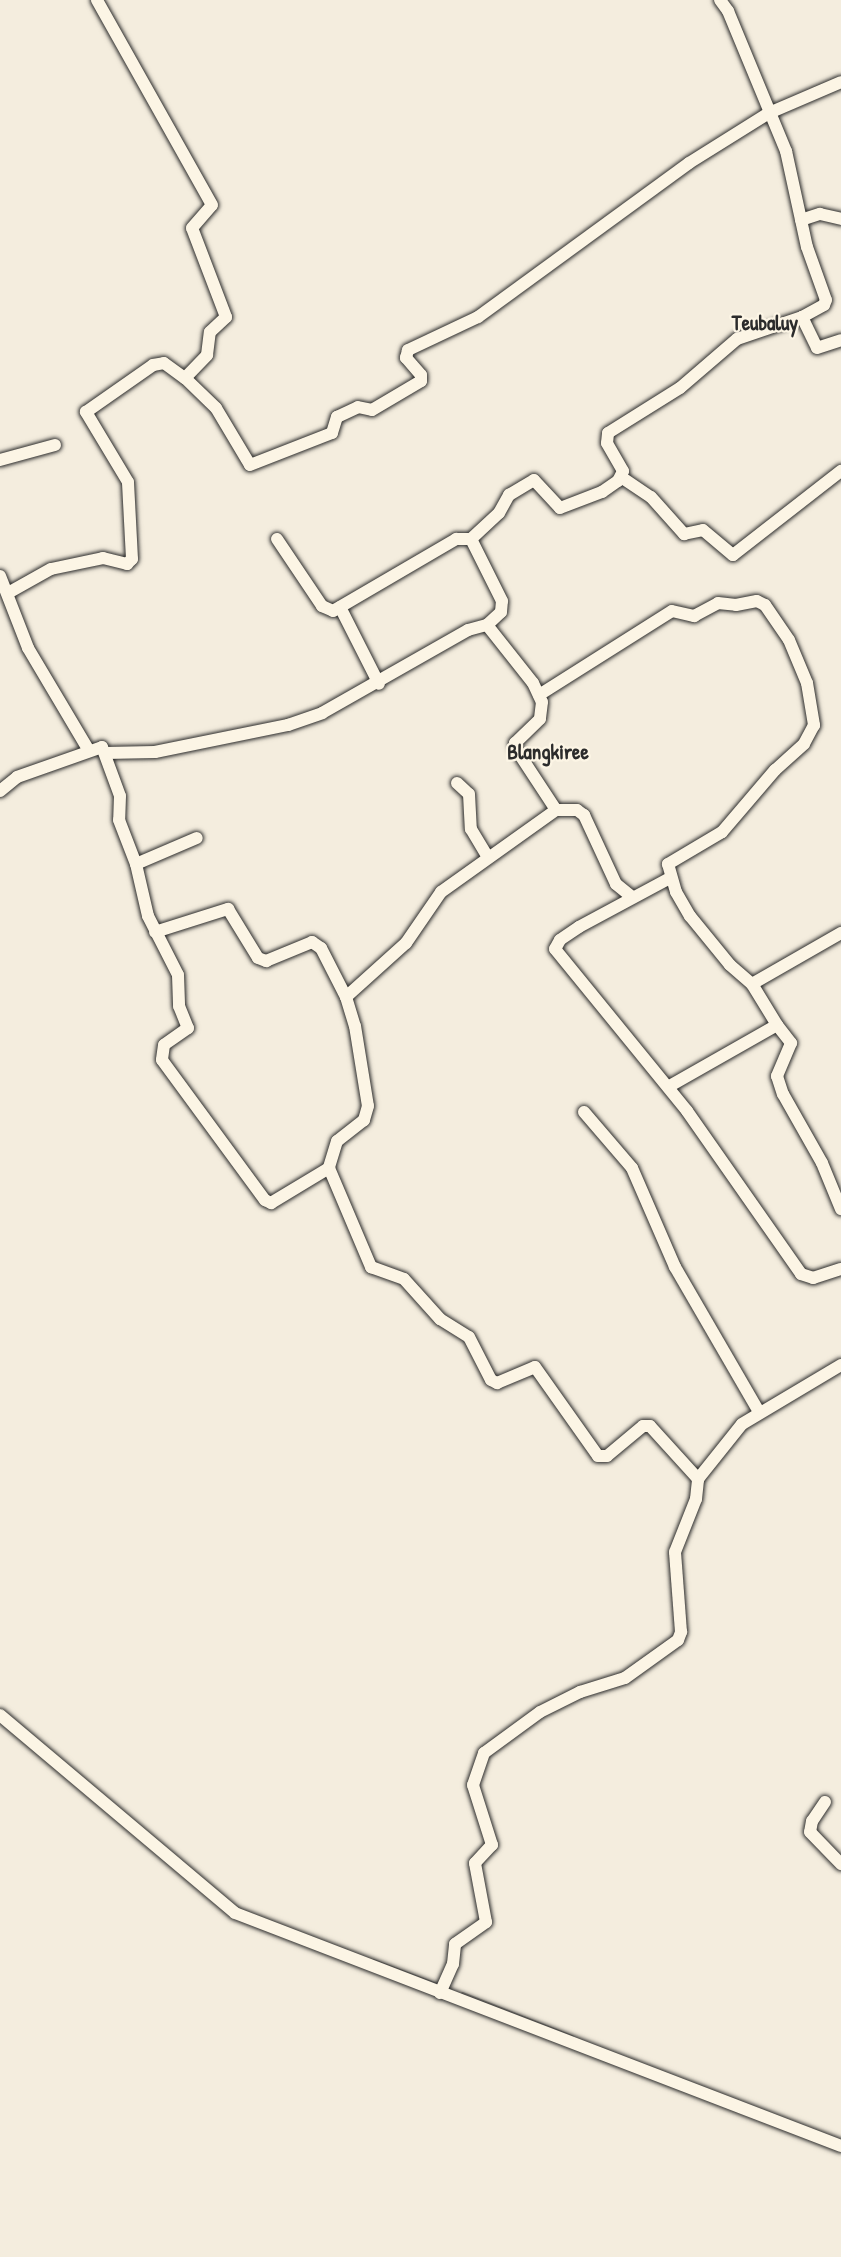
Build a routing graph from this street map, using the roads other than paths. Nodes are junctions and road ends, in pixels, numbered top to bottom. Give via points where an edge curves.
1 (97, 0) edge
2 (720, 0) edge
3 (841, 82) edge
4 (769, 113) junction
5 (841, 219) edge
6 (801, 220) junction
7 (802, 317) junction
8 (841, 340) edge
9 (185, 378) junction
10 (54, 445) dead end
11 (0, 460) edge
12 (841, 471) edge
13 (621, 477) junction
14 (277, 539) dead end
15 (471, 539) junction
16 (0, 576) edge
17 (8, 593) junction
18 (340, 607) junction
19 (487, 625) junction
20 (379, 684) junction
21 (539, 695) junction
22 (88, 749) junction
23 (105, 753) junction
24 (457, 783) dead end
25 (0, 791) edge
26 (556, 810) junction
27 (197, 838) dead end
28 (488, 857) junction
29 (136, 864) junction
30 (670, 879) junction
31 (632, 897) junction
32 (155, 932) junction
33 (839, 937) edge
34 (752, 984) junction
35 (346, 997) junction
36 (777, 1024) junction
37 (668, 1088) junction
38 (584, 1112) dead end
39 (329, 1168) junction
40 (841, 1209) edge
41 (841, 1269) edge
42 (841, 1365) edge
43 (759, 1412) junction
44 (698, 1479) junction
45 (0, 1715) edge
46 (825, 1802) dead end
47 (841, 1864) edge
48 (441, 1994) junction
49 (841, 2146) edge

1 - 9 street via 212,205 192,228 226,317 210,332 207,355
2 - 4 street
3 - 4 street
4 - 6 street via 786,151
4 - 9 street via 688,163 478,317 408,350 406,358 421,375 421,381 372,410 358,407 337,417 332,433 250,465 220,413
5 - 6 street via 820,214
6 - 7 street via 826,300
7 - 8 street via 817,348
7 - 13 street via 753,332 726,346 680,388 614,428 606,440 622,469
9 - 17 street via 164,363 153,365 86,412 128,482 130,562 103,558 74,563 51,569
10 - 11 street
12 - 13 street via 733,555 703,530 684,534 651,497
13 - 15 street via 602,492 560,508 531,480 509,495 499,513
14 - 18 street via 322,606 333,610
15 - 18 street via 456,539
15 - 19 street via 502,601 501,612
16 - 17 street
17 - 22 street via 28,648
18 - 20 street
19 - 20 street via 468,630
19 - 21 street
20 - 23 street via 322,713 288,724 155,752
21 - 26 street via 542,715 515,743
21 - 30 street via 672,611 694,616 718,603 757,601 771,614 789,640 807,683 814,725 804,744 775,770 722,832 668,864
22 - 23 street via 102,747
22 - 25 street via 17,777
23 - 29 street via 120,796 119,820
24 - 28 street via 469,794 471,829
26 - 28 street
26 - 31 street via 584,814 616,884
27 - 29 street
28 - 35 street via 441,892 405,943
29 - 32 street
30 - 31 street
30 - 34 street via 690,916 730,965
31 - 37 street via 560,940 555,949
32 - 35 street via 228,909 258,958 266,961 316,943
32 - 39 street via 175,964 179,1006 188,1028 160,1052 171,1074 267,1202
33 - 34 street
34 - 36 street
35 - 39 street via 355,1026 368,1114 357,1128 338,1141
36 - 37 street
36 - 40 street via 791,1043 777,1076 783,1094 822,1163
37 - 41 street via 801,1274 813,1278
38 - 43 street via 632,1168 675,1267
39 - 44 street via 371,1267 404,1279 440,1319 469,1336 491,1380 497,1383 535,1367 600,1457 608,1456 643,1426 650,1426
42 - 43 street
43 - 44 street via 733,1434
44 - 48 street via 696,1499 675,1552 681,1632 678,1640 625,1678 580,1692 540,1712 496,1742 480,1759 473,1789 492,1845 475,1868 486,1922 454,1944 453,1964
45 - 48 street via 235,1913
46 - 47 street via 812,1821 810,1832
48 - 49 street

